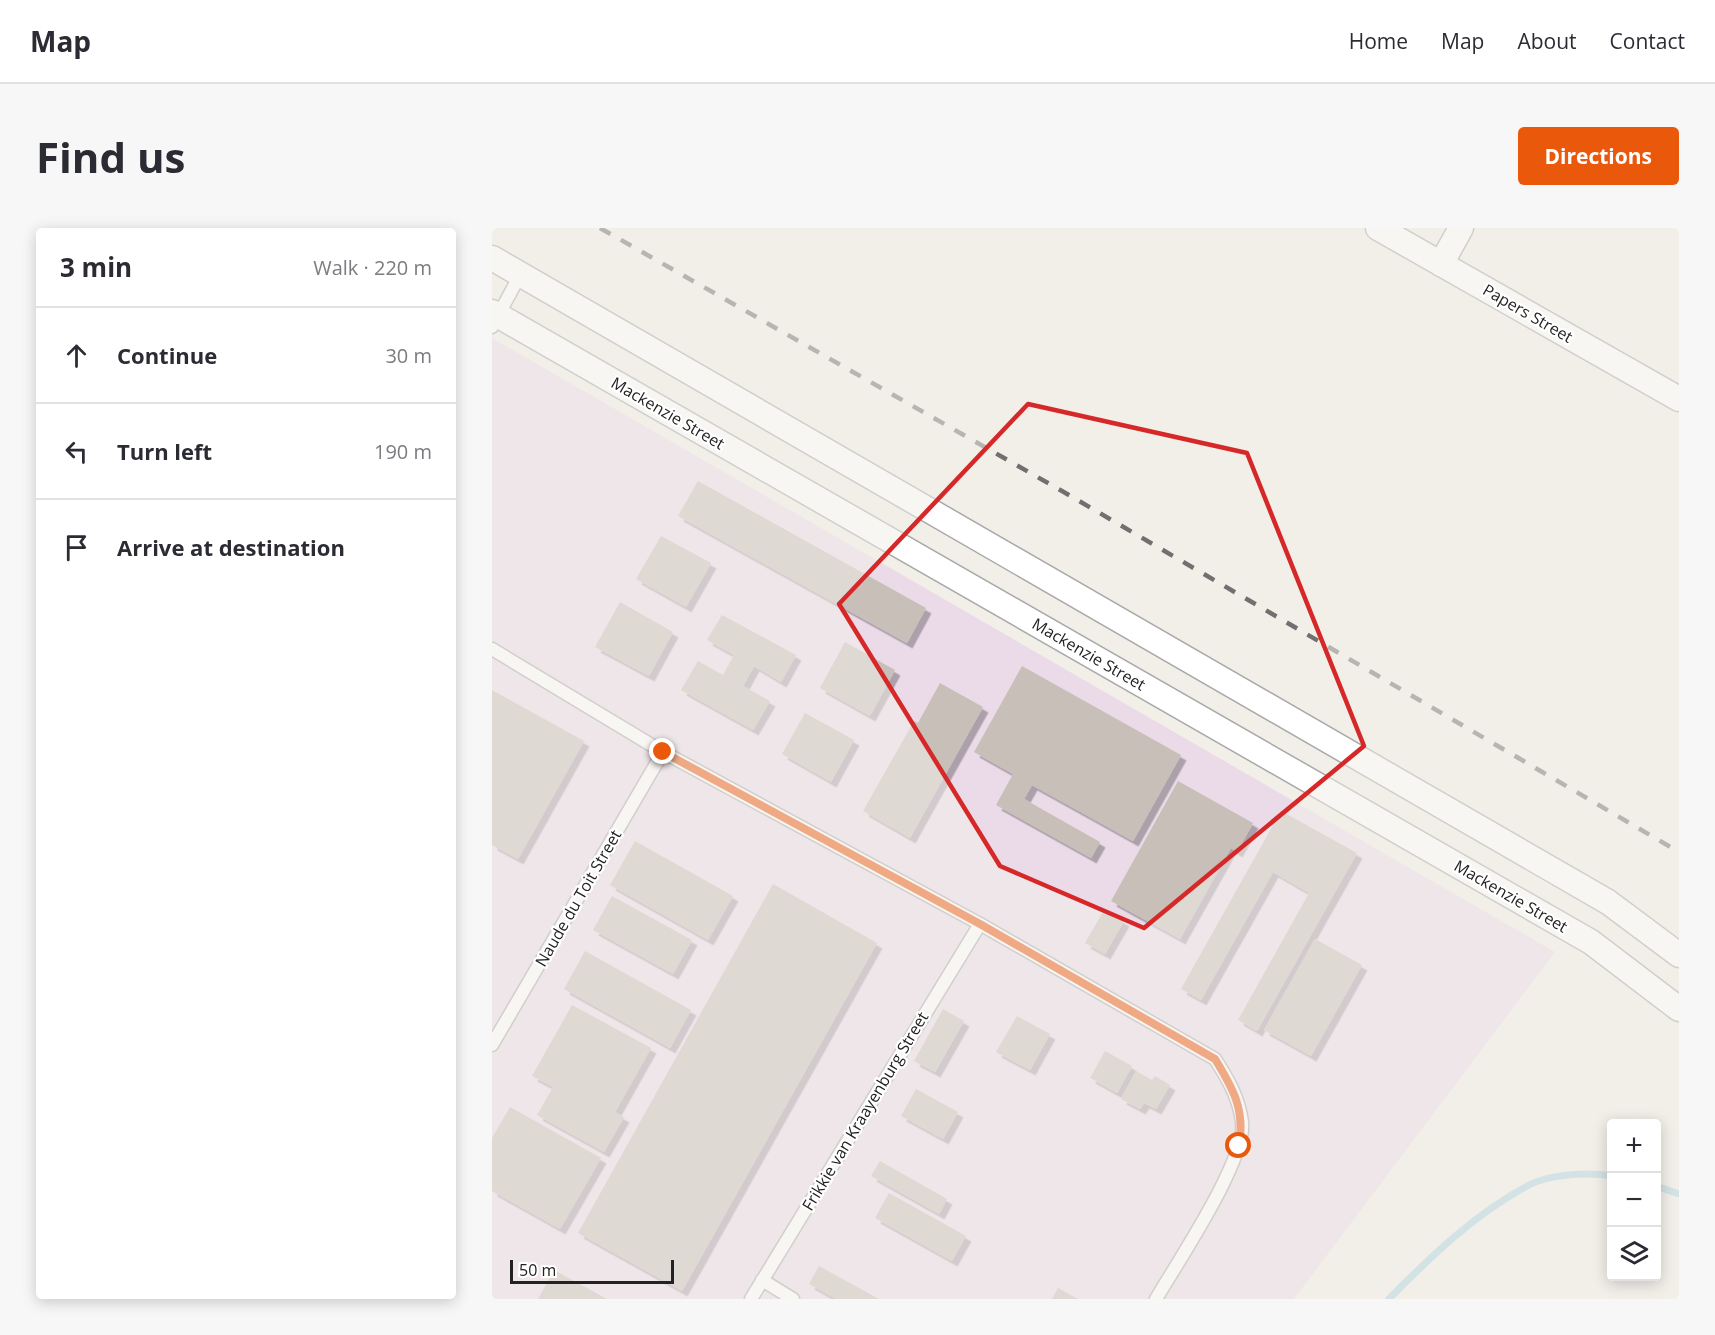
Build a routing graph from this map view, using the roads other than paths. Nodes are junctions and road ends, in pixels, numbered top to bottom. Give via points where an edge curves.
1 (1378, 228) edge
2 (1461, 228) edge
3 (492, 258) edge
4 (1441, 264) junction
5 (520, 275) junction
6 (494, 318) edge
7 (1679, 399) edge
8 (492, 649) edge
9 (663, 752) junction
10 (980, 924) junction
11 (1679, 955) edge
12 (1679, 1009) edge
13 (492, 1045) edge
14 (762, 1280) junction
15 (751, 1299) edge
16 (793, 1299) edge
17 (1156, 1299) edge

1 - 4 street, Papers Street
2 - 4 street
3 - 5 street
4 - 7 street, Papers Street
5 - 6 lane
5 - 11 street via 1608,902
6 - 12 street, Mackenzie Street via 1591,942
8 - 9 lane
9 - 10 lane
9 - 13 lane, Naude du Toit Street
10 - 14 lane, Frikkie van Kraayenburg Street
10 - 17 lane via 1215,1059 1234,1089 1243,1124 1239,1146 1227,1176
14 - 15 lane, Frikkie van Kraayenburg Street
14 - 16 lane

